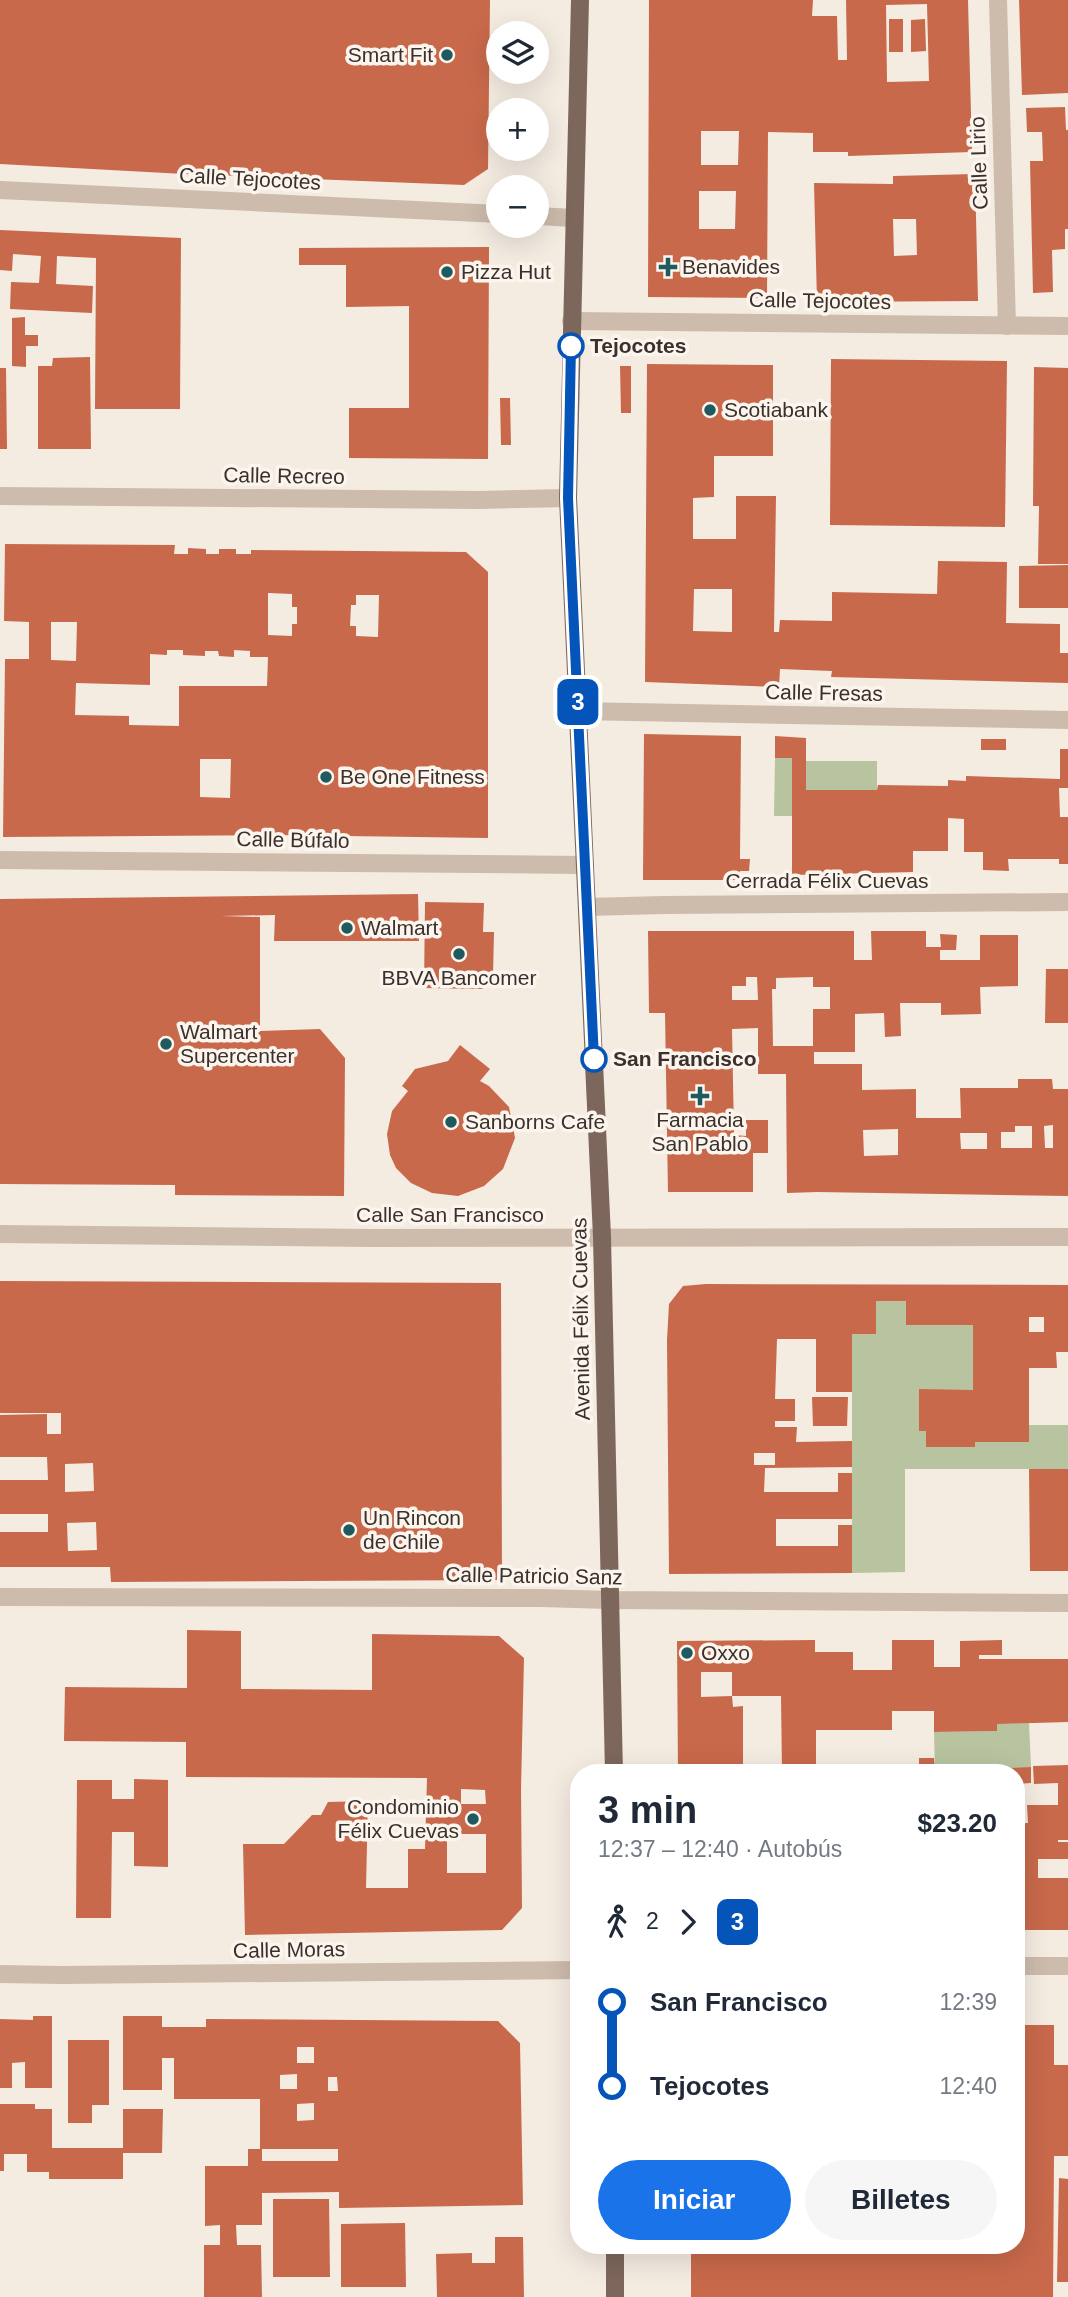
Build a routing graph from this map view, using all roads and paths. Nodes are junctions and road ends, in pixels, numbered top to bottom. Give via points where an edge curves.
1 (579, 0) edge
2 (998, 0) edge
3 (0, 190) edge
4 (486, 213) edge
5 (549, 217) edge
6 (573, 218) junction
7 (571, 321) junction
8 (1007, 326) junction
9 (1068, 326) edge
10 (0, 496) edge
11 (568, 498) junction
12 (578, 711) junction
13 (1068, 720) edge
14 (0, 860) edge
15 (585, 865) junction
16 (1068, 902) edge
17 (587, 907) junction
18 (0, 1234) edge
19 (602, 1237) junction
20 (1068, 1237) edge
21 (0, 1597) edge
22 (610, 1600) junction
23 (1068, 1603) edge
24 (614, 1764) edge
25 (1025, 1966) edge
26 (1068, 1966) edge
27 (570, 1970) edge
28 (0, 1974) edge
29 (615, 2254) edge
30 (615, 2297) edge

1 - 6 main road
2 - 8 street, Calle Lirio
3 - 4 street, Calle Tejocotes
5 - 6 street
6 - 7 main road
7 - 8 street, Calle Tejocotes
7 - 11 main road
8 - 9 street, Calle Tejocotes
10 - 11 street, Calle Recreo
11 - 12 main road
12 - 13 street, Calle Fresas
12 - 15 main road, Avenida Félix Cuevas
14 - 15 street, Calle Búfalo
15 - 17 main road, Avenida Félix Cuevas
16 - 17 street, Cerrada Félix Cuevas
17 - 19 main road, Avenida Félix Cuevas
18 - 19 street, Calle San Francisco
19 - 20 street, Calle San Francisco
19 - 22 main road, Avenida Félix Cuevas
21 - 22 street, Calle Patricio Sanz
22 - 23 street, Calle Patricio Sanz
22 - 24 main road, Avenida Félix Cuevas
25 - 26 street
27 - 28 street, Calle Moras
29 - 30 main road

